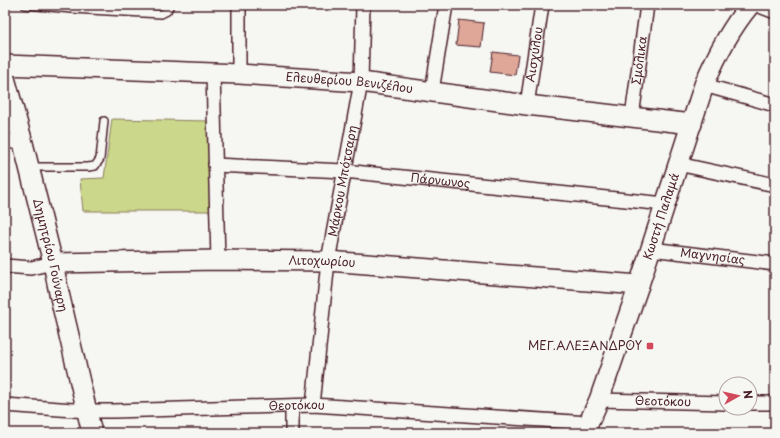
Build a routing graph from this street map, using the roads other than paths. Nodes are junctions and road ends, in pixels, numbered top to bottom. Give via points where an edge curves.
1 (25, 5) edge
2 (170, 5) edge
3 (239, 5) edge
4 (363, 5) edge
5 (446, 5) edge
6 (542, 5) edge
7 (647, 5) edge
8 (72, 7) edge
9 (746, 7) edge
10 (775, 12) edge
11 (5, 65) edge
12 (212, 73) junction
13 (239, 74) junction
14 (5, 78) edge
15 (361, 82) junction
16 (704, 85) junction
17 (432, 91) junction
18 (527, 105) junction
19 (775, 106) edge
20 (632, 117) junction
21 (104, 121) dead end
22 (692, 124) junction
23 (14, 142) edge
24 (678, 164) junction
25 (216, 165) junction
26 (29, 167) junction
27 (344, 171) junction
28 (775, 185) edge
29 (665, 204) junction
30 (651, 249) junction
31 (218, 260) junction
32 (328, 261) junction
33 (53, 263) junction
34 (775, 264) edge
35 (5, 266) edge
36 (639, 285) junction
37 (599, 400) junction
38 (718, 402) edge
39 (758, 403) edge
40 (775, 403) edge
41 (5, 405) edge
42 (313, 405) junction
43 (292, 406) junction
44 (87, 411) junction
45 (586, 428) edge
46 (92, 433) edge
47 (292, 433) edge

1 - 8 lane
2 - 8 lane via 167,11 161,14
3 - 13 street
4 - 15 street, Μάρκου Μπότσαρη
5 - 17 street
6 - 18 street, Αισχύλου
7 - 20 street, Σμόλικα
9 - 10 street
9 - 16 street, Κωστή Παλαμά via 729,32
11 - 12 street, Ελευθερίου Βενιζέλου
12 - 13 street, Ελευθερίου Βενιζέλου
12 - 25 street
13 - 15 street, Ελευθερίου Βενιζέλου
14 - 23 street, Δημητρίου Γούναρη
15 - 17 street, Ελευθερίου Βενιζέλου
15 - 27 street, Μάρκου Μπότσαρη
16 - 19 street
16 - 22 street, Κωστή Παλαμά
17 - 18 street, Ελευθερίου Βενιζέλου
18 - 20 street, Ελευθερίου Βενιζέλου
20 - 22 street, Ελευθερίου Βενιζέλου
21 - 26 lane via 100,159 95,166
22 - 24 street, Κωστή Παλαμά
23 - 26 street, Δημητρίου Γούναρη
24 - 28 street
24 - 29 street, Κωστή Παλαμά
25 - 27 street, Πάρνωνος
25 - 31 street
26 - 33 street, Δημητρίου Γούναρη
27 - 29 street, Πάρνωνος
27 - 32 street, Μάρκου Μπότσαρη
29 - 30 street, Κωστή Παλαμά
30 - 34 street, Μαγνησίας
30 - 36 street, Κωστή Παλαμά
31 - 32 street, Λιτοχωρίου
31 - 33 street, Λιτοχωρίου
32 - 36 street, Λιτοχωρίου
32 - 42 street, Μάρκου Μπότσαρη
33 - 35 street, Λιτοχωρίου via 31,268
33 - 44 street, Δημητρίου Γούναρη
36 - 37 street, Κωστή Παλαμά
37 - 38 street, Θεοτόκου
37 - 45 street, Κωστή Παλαμά
39 - 40 street
41 - 44 street, Θεοτόκου
42 - 43 street, Θεοτόκου
42 - 45 street, Θεοτόκου
43 - 44 street, Θεοτόκου
43 - 47 street
44 - 46 street, Δημητρίου Γούναρη

